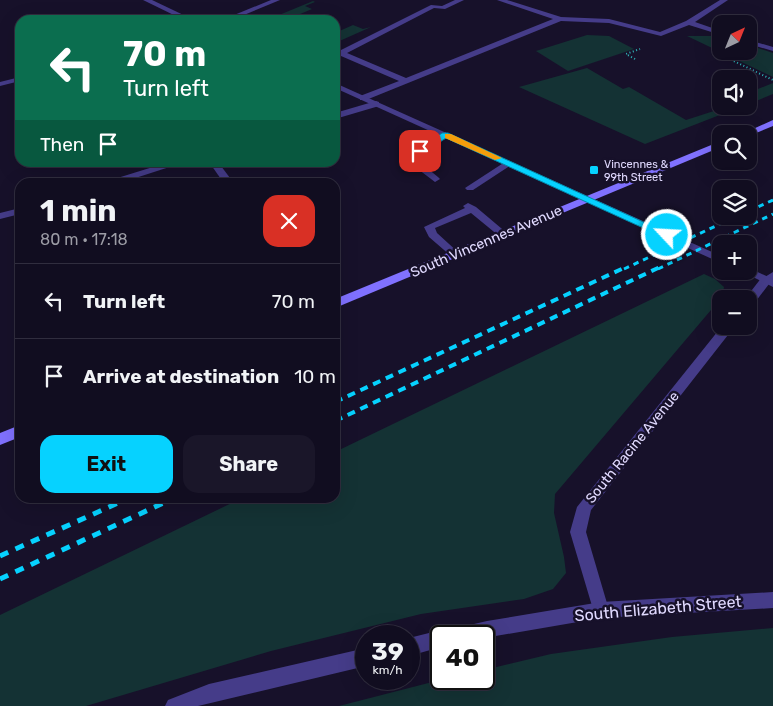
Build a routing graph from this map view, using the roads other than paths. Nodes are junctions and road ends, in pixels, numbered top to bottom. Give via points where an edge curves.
1 (146, 0) edge
2 (277, 0) edge
3 (461, 0) edge
4 (500, 0) edge
5 (725, 0) edge
6 (179, 15) edge
7 (239, 15) edge
8 (560, 18) junction
9 (689, 24) junction
10 (712, 30) edge
11 (758, 45) edge
12 (773, 49) edge
13 (340, 53) edge
14 (340, 55) edge
15 (15, 80) edge
16 (406, 81) junction
17 (0, 84) edge
18 (340, 87) edge
19 (363, 98) junction
20 (376, 104) junction
21 (340, 115) edge
22 (773, 123) edge
23 (757, 130) edge
24 (445, 135) junction
25 (712, 148) edge
26 (508, 163) junction
27 (164, 167) edge
28 (217, 167) edge
29 (127, 178) edge
30 (225, 178) edge
31 (435, 179) dead end
32 (470, 188) dead end
33 (587, 199) junction
34 (15, 212) edge
35 (0, 216) edge
36 (503, 234) junction
37 (455, 254) junction
38 (712, 256) edge
39 (757, 275) edge
40 (771, 280) edge
41 (757, 294) edge
42 (340, 302) edge
43 (722, 335) edge
44 (15, 433) edge
45 (0, 440) edge
46 (773, 600) edge
47 (602, 610) junction
48 (495, 628) edge
49 (355, 660) edge
50 (174, 706) edge

1 - 6 street
2 - 7 street
3 - 13 street via 443,8 433,6
4 - 8 street
5 - 9 street
8 - 9 street via 609,21 661,34
8 - 16 street
9 - 10 street
11 - 12 street
14 - 16 street
15 - 17 street
16 - 19 street
18 - 19 street
19 - 20 street
20 - 21 street
20 - 24 street
22 - 23 main road
24 - 26 street
24 - 31 street via 411,160
25 - 33 main road, South Vincennes Avenue
26 - 32 street
26 - 33 street
27 - 29 street
28 - 30 street
33 - 36 main road, South Vincennes Avenue
33 - 38 street
34 - 35 street
36 - 37 main road, South Vincennes Avenue
36 - 37 street via 470,207 429,226 433,235
37 - 42 main road, South Vincennes Avenue
39 - 40 street
40 - 41 street
43 - 47 street, South Racine Avenue via 584,507 578,532
44 - 45 main road
46 - 47 street, South Elizabeth Street
47 - 48 street, South Elizabeth Street
49 - 50 street via 209,693

